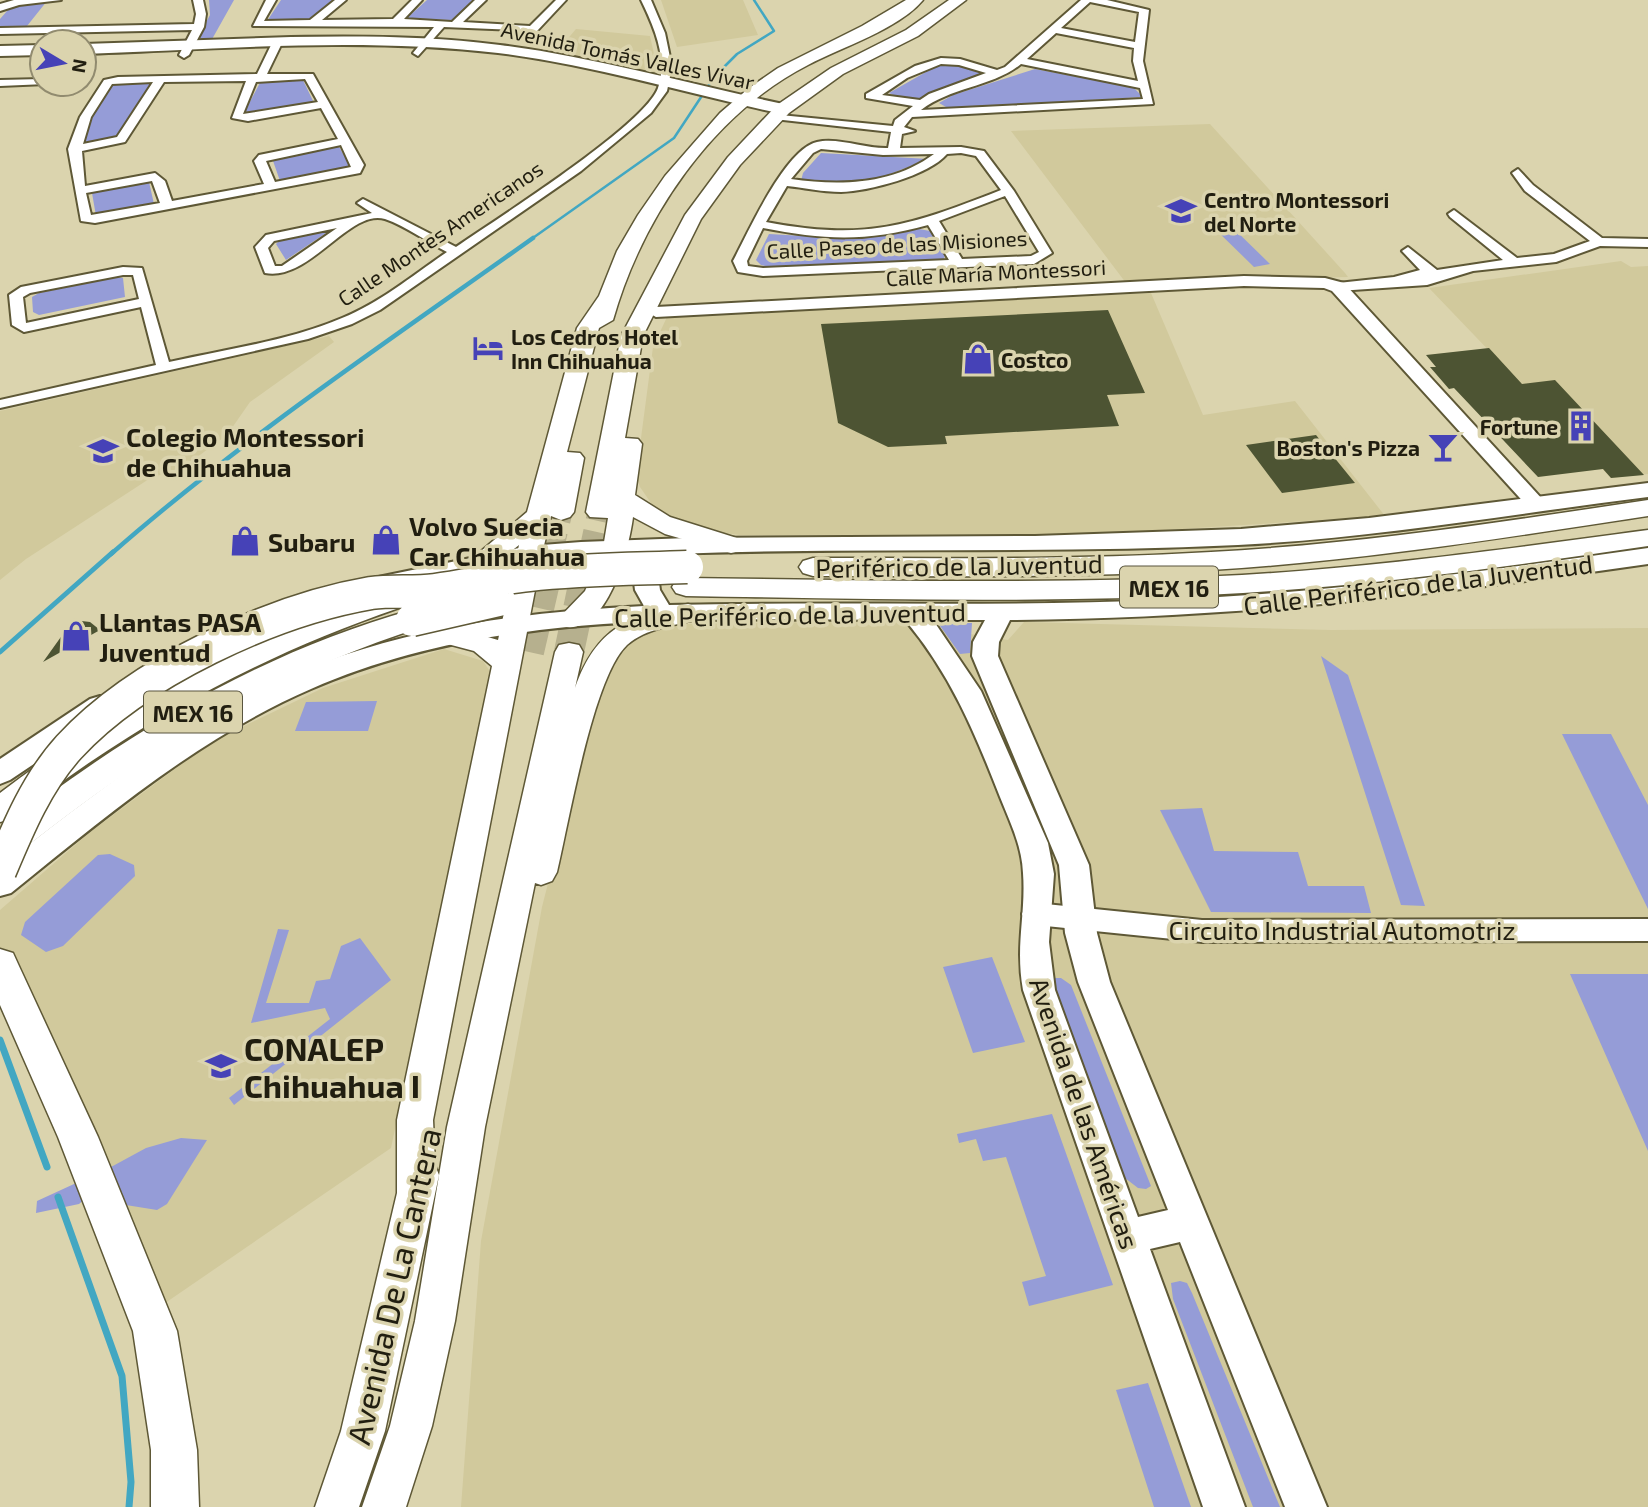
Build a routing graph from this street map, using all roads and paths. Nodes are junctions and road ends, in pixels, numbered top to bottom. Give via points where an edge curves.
1 (55, 0) edge
2 (198, 0) edge
3 (271, 0) edge
4 (341, 0) edge
5 (417, 0) edge
6 (481, 0) edge
7 (561, 0) edge
8 (646, 0) edge
9 (916, 0) edge
10 (959, 0) edge
11 (1090, 0) edge
12 (0, 8) edge
13 (45, 10) dead end
14 (37, 20) dead end
15 (396, 22) junction
16 (429, 23) junction
17 (442, 23) junction
18 (199, 24) junction
19 (311, 24) junction
20 (456, 24) junction
21 (187, 27) junction
22 (31, 28) edge
23 (98, 29) edge
24 (28, 30) edge
25 (1055, 30) junction
26 (0, 31) edge
27 (418, 43) junction
28 (1139, 46) junction
29 (182, 47) junction
30 (98, 49) edge
31 (28, 50) edge
32 (0, 51) edge
33 (266, 52) junction
34 (98, 56) edge
35 (28, 59) edge
36 (0, 60) edge
37 (1021, 61) junction
38 (800, 63) junction
39 (837, 71) junction
40 (999, 74) junction
41 (253, 78) junction
42 (161, 79) junction
43 (28, 85) edge
44 (1143, 85) junction
45 (2, 90) edge
46 (672, 90) junction
47 (326, 104) junction
48 (731, 104) junction
49 (922, 104) junction
50 (779, 113) junction
51 (905, 123) junction
52 (345, 141) junction
53 (74, 149) junction
54 (699, 149) junction
55 (909, 151) junction
56 (893, 152) junction
57 (942, 152) junction
58 (1518, 173) dead end
59 (783, 182) junction
60 (271, 186) junction
61 (80, 191) junction
62 (1008, 191) junction
63 (363, 203) dead end
64 (167, 206) junction
65 (384, 214) junction
66 (1454, 214) dead end
67 (356, 220) junction
68 (932, 221) junction
69 (759, 224) junction
70 (1599, 242) junction
71 (1648, 243) edge
72 (454, 251) junction
73 (1408, 251) dead end
74 (673, 254) junction
75 (957, 262) junction
76 (1514, 262) junction
77 (1439, 275) junction
78 (1338, 287) junction
79 (655, 300) junction
80 (146, 302) junction
81 (164, 368) junction
82 (0, 404) edge
83 (1648, 490) edge
84 (1536, 505) junction
85 (615, 506) junction
86 (1648, 508) edge
87 (546, 512) junction
88 (1648, 538) edge
89 (731, 545) junction
90 (616, 548) junction
91 (529, 554) junction
92 (1648, 556) edge
93 (473, 564) junction
94 (1327, 578) junction
95 (682, 585) junction
96 (1247, 605) junction
97 (415, 606) junction
98 (911, 611) junction
99 (1002, 612) junction
100 (454, 634) junction
101 (570, 636) junction
102 (518, 648) junction
103 (977, 677) junction
104 (0, 773) edge
105 (0, 810) edge
106 (0, 849) edge
107 (0, 871) edge
108 (0, 884) edge
109 (1036, 914) junction
110 (1078, 917) junction
111 (1648, 930) edge
112 (0, 964) edge
113 (466, 1127) junction
114 (1189, 1222) junction
115 (1128, 1237) junction
116 (175, 1507) edge
117 (337, 1507) edge
118 (384, 1507) edge
119 (1224, 1507) edge
120 (1306, 1507) edge

1 - 12 street via 6,2
1 - 13 street
2 - 18 street via 202,8
3 - 19 street via 257,24
4 - 19 street
5 - 15 street
6 - 20 street
7 - 20 street via 533,29
8 - 46 street via 667,52
9 - 38 main road
10 - 39 main road via 912,33
11 - 25 street
11 - 28 street via 1144,10
14 - 22 street
15 - 16 street
15 - 19 street
16 - 17 street
16 - 27 street
17 - 20 street
17 - 27 street
18 - 21 street
18 - 29 street
21 - 23 street
21 - 29 street
24 - 26 street
25 - 28 street
25 - 37 street
27 - 33 main road, Avenida Tomás Valles Vivar
27 - 46 main road, Avenida Tomás Valles Vivar
28 - 44 street
29 - 30 main road, Avenida Tomás Valles Vivar
29 - 33 main road, Avenida Tomás Valles Vivar
29 - 34 main road, Avenida Tomás Valles Vivar
31 - 32 main road
33 - 41 street
35 - 36 main road
37 - 40 street
37 - 44 street
38 - 39 main road via 817,72
38 - 48 main road
39 - 50 main road
40 - 49 street via 946,90
40 - 49 street via 936,60 873,95
41 - 42 street
41 - 47 street via 309,76
41 - 47 street via 235,114 239,117
42 - 53 street via 121,140
42 - 53 street via 107,82 81,121
43 - 45 street
44 - 51 street, Avenida Tomás Valles Vivar via 1149,102
46 - 48 main road, Avenida Tomás Valles Vivar
46 - 72 street, Calle Montes Americanos via 631,127
47 - 52 street
48 - 50 main road, Avenida Tomás Valles Vivar
48 - 54 main road
49 - 51 street
50 - 51 street, Avenida Tomás Valles Vivar via 851,123
50 - 74 main road via 715,186
51 - 55 street
51 - 56 street
52 - 60 street via 263,157 260,161
52 - 60 street via 358,165 356,170
53 - 61 street
54 - 74 main road via 718,147 724,153 676,219 669,237
54 - 87 main road, Avenida De La Cantera via 636,234 595,315 582,347
55 - 56 street, Calle Paseo de las Misiones
55 - 57 street, Calle Paseo de las Misiones
56 - 59 street, Calle Paseo de las Misiones via 814,146
57 - 59 street via 933,163 862,186
57 - 62 street, Calle Paseo de las Misiones via 980,153
58 - 70 street via 1529,188
59 - 69 street, Calle Paseo de las Misiones
60 - 64 street
61 - 64 street via 155,177
61 - 64 street via 89,220
62 - 68 street
62 - 75 street, Calle Paseo de las Misiones via 1045,249 1044,256
63 - 65 street
65 - 67 street
65 - 72 street
66 - 76 street
67 - 67 street via 266,240 261,247 270,270 285,270
68 - 69 street via 842,236
68 - 75 street
69 - 75 street, Calle Paseo de las Misiones via 740,261 749,271
70 - 71 street
70 - 76 street via 1563,256
72 - 81 street, Calle Montes Americanos via 347,321 303,336
73 - 77 street via 1419,264
74 - 79 main road
76 - 77 street
77 - 78 street
78 - 79 street, Calle María Montessori via 1298,280 1244,281
78 - 84 street
79 - 85 main road
80 - 80 street via 139,273 130,270 16,295 19,325 24,328
80 - 81 street
81 - 82 street, Calle Montes Americanos
83 - 84 main road, Calle Periférico de la Juventud
84 - 89 main road, Calle Periférico de la Juventud via 1241,537 1035,544
85 - 87 main road via 603,522 585,526 553,520
85 - 89 main road
85 - 90 main road
86 - 95 highway, Periférico de la Juventud / MEX 16 via 1268,558 1007,566
87 - 91 main road, Avenida De La Cantera
87 - 93 main road
88 - 94 highway, Periférico de la Juventud / MEX 16
89 - 95 main road, Calle Periférico de la Juventud
90 - 91 main road, Calle Periférico de la Juventud
90 - 95 main road, Calle Periférico de la Juventud
90 - 101 main road via 597,595
91 - 93 main road, Calle Periférico de la Juventud
91 - 102 main road, Avenida De La Cantera
92 - 96 main road, Calle Periférico de la Juventud via 1389,592
93 - 100 main road via 495,580 498,592 479,621
93 - 104 main road, Calle Periférico de la Juventud via 329,598 215,643 135,684
94 - 95 highway, Periférico de la Juventud / MEX 16 via 1069,590
94 - 96 highway
95 - 97 highway, Calle Periférico de la Juventud / MEX 16, bridge via 524,596 459,607
95 - 98 main road, Calle Periférico de la Juventud
95 - 101 main road, Calle Periférico de la Juventud
95 - 113 main road via 655,620 617,639 603,653 592,678 494,1056
96 - 99 main road, Calle Periférico de la Juventud
97 - 105 highway, MEX 16 via 311,627 214,670 102,734
97 - 106 highway, MEX 16 via 199,708 125,753
97 - 107 highway, bridge via 373,593 332,603 237,639 141,686 101,715 69,747 19,822
98 - 99 main road, Calle Periférico de la Juventud
98 - 103 main road, Avenida de las Américas
99 - 103 main road, Avenida de las Américas via 986,642
100 - 102 main road, Calle Periférico de la Juventud
100 - 102 main road via 502,654
100 - 108 main road, Calle Periférico de la Juventud via 353,662 250,706 162,759
101 - 102 main road, Calle Periférico de la Juventud
101 - 113 main road, Avenida De La Cantera
102 - 117 main road, Avenida De La Cantera via 415,1121 416,1193 366,1420
103 - 109 main road, Avenida de las Américas via 1033,843 1040,878
103 - 110 main road, Avenida de las Américas via 1074,865
109 - 110 street, Circuito Industrial Automotriz
109 - 115 main road, Avenida de las Américas via 1034,957 1039,990
110 - 111 street, Circuito Industrial Automotriz via 1202,931
110 - 114 main road, Avenida de las Américas via 1094,982
112 - 116 highway via 78,1137 155,1331 174,1450
113 - 118 main road, Avenida De La Cantera via 435,1321 411,1426
114 - 115 main road
114 - 120 main road, Avenida de las Américas
115 - 119 main road, Avenida de las Américas

